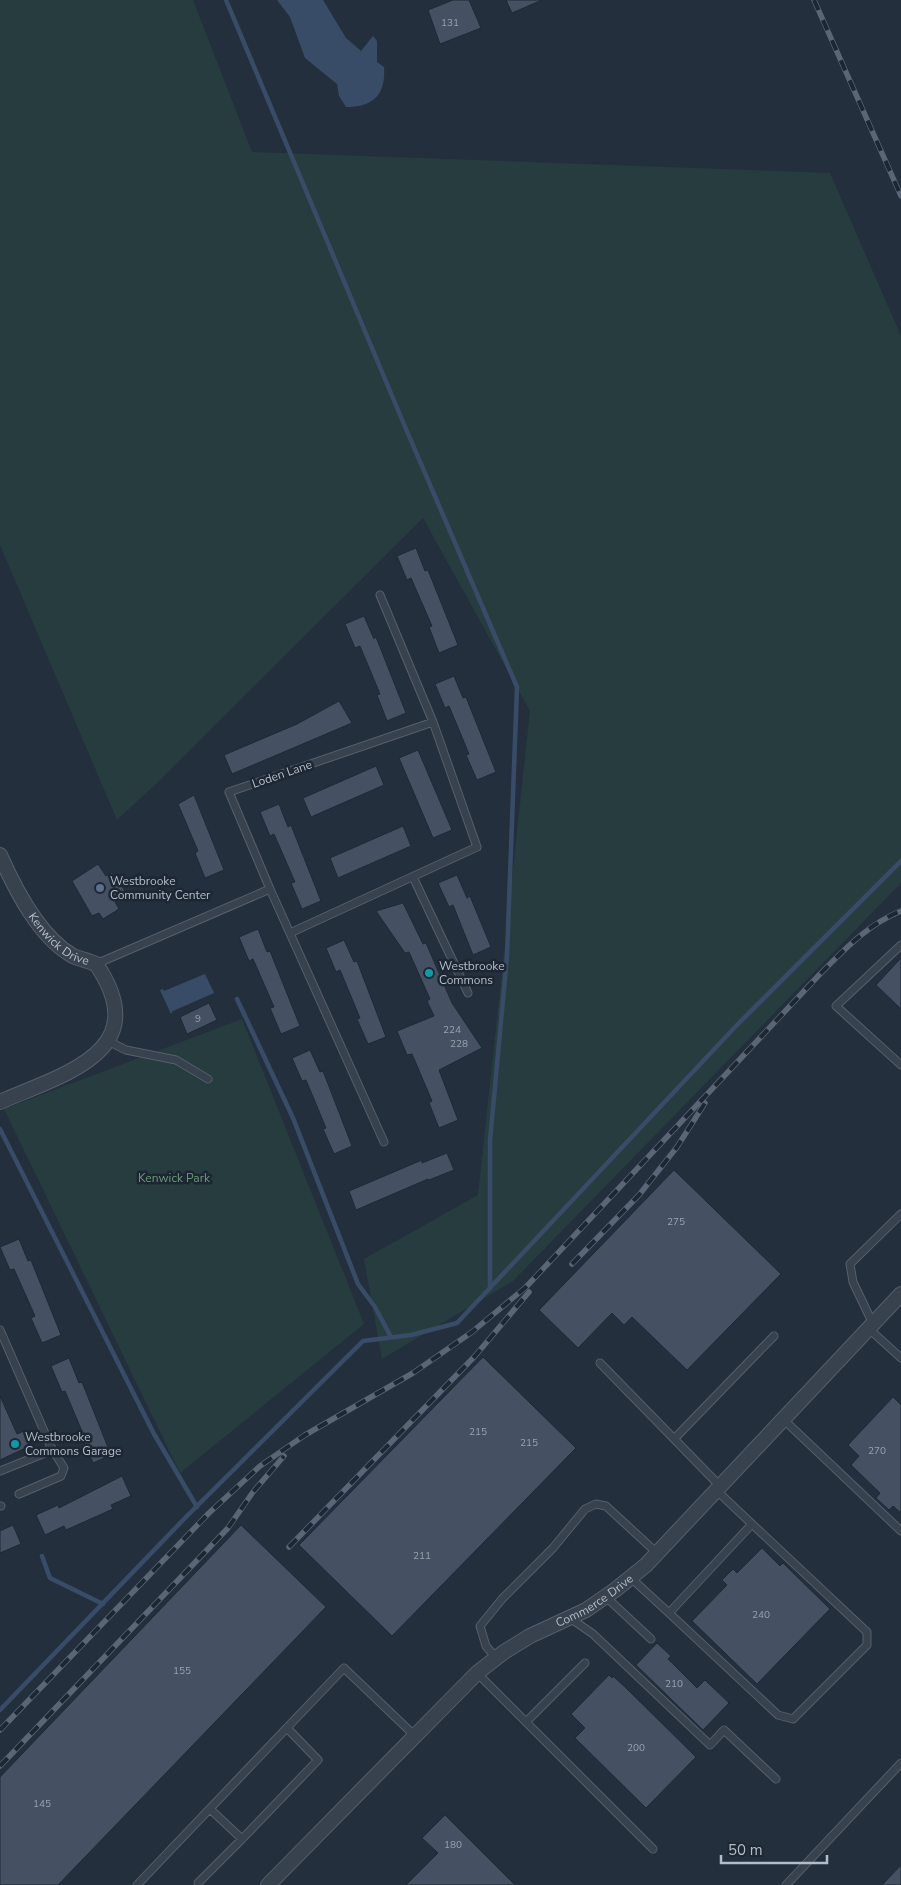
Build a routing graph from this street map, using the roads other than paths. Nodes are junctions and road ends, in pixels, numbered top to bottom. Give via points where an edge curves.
1 (380, 595) dead end
2 (433, 722) junction
3 (0, 855) edge
4 (413, 876) junction
5 (270, 889) junction
6 (290, 933) junction
7 (901, 945) edge
8 (96, 964) junction
9 (468, 993) dead end
10 (108, 1041) junction
11 (901, 1065) edge
12 (208, 1079) dead end
13 (0, 1102) edge
14 (384, 1142) dead end
15 (901, 1214) edge
16 (901, 1294) edge
17 (871, 1326) junction
18 (0, 1330) edge
19 (774, 1336) dead end
20 (901, 1358) edge
21 (600, 1363) dead end
22 (783, 1419) junction
23 (675, 1438) junction
24 (51, 1447) junction
25 (0, 1471) edge
26 (718, 1488) junction
27 (19, 1494) dead end
28 (752, 1524) junction
29 (901, 1530) edge
30 (657, 1552) junction
31 (631, 1578) junction
32 (606, 1597) junction
33 (669, 1613) junction
34 (570, 1618) junction
35 (651, 1639) dead end
36 (496, 1658) junction
37 (585, 1663) dead end
38 (477, 1673) junction
39 (526, 1722) junction
40 (286, 1728) junction
41 (414, 1735) junction
42 (901, 1763) edge
43 (776, 1779) dead end
44 (210, 1808) junction
45 (242, 1839) junction
46 (653, 1849) dead end
47 (198, 1883) dead end
48 (136, 1885) edge
49 (268, 1885) edge
50 (786, 1885) edge

1 - 2 lane
2 - 4 lane via 477,847
2 - 5 lane, Loden Lane via 229,792
3 - 8 street, Kenwick Drive via 22,901 39,924 73,956
4 - 6 lane
4 - 9 lane
5 - 6 lane, Loden Lane
5 - 8 lane
6 - 14 lane, Loden Lane
7 - 11 lane via 836,1006
8 - 10 street, Kenwick Drive via 113,1004 112,1034
10 - 12 lane via 126,1050 176,1060
10 - 13 street, Kenwick Drive via 82,1066
15 - 17 lane via 850,1264 853,1282
16 - 17 street, Commerce Drive
17 - 20 lane
17 - 22 street, Commerce Drive
18 - 24 lane
19 - 23 lane
21 - 23 lane
22 - 26 street, Commerce Drive
22 - 29 lane
23 - 26 lane
24 - 25 lane via 45,1454
24 - 27 lane via 64,1468 61,1476
26 - 28 lane
26 - 30 street, Commerce Drive
28 - 33 lane
28 - 33 lane via 867,1632 867,1645 793,1720 778,1715
30 - 31 street, Commerce Drive
30 - 36 lane via 606,1506 596,1504 585,1508 553,1548 480,1626 486,1646
31 - 32 street, Commerce Drive
31 - 33 lane
32 - 34 street, Commerce Drive
32 - 35 lane
34 - 36 street, Commerce Drive via 530,1636
34 - 43 lane via 593,1634 710,1745 724,1730
36 - 38 street, Commerce Drive
37 - 39 lane
38 - 39 lane
38 - 41 street, Commerce Drive
39 - 46 lane
40 - 41 lane via 344,1668
40 - 44 lane
40 - 45 lane via 318,1760
41 - 49 street, Commerce Drive
42 - 50 lane
44 - 45 lane
44 - 48 lane
45 - 47 lane

